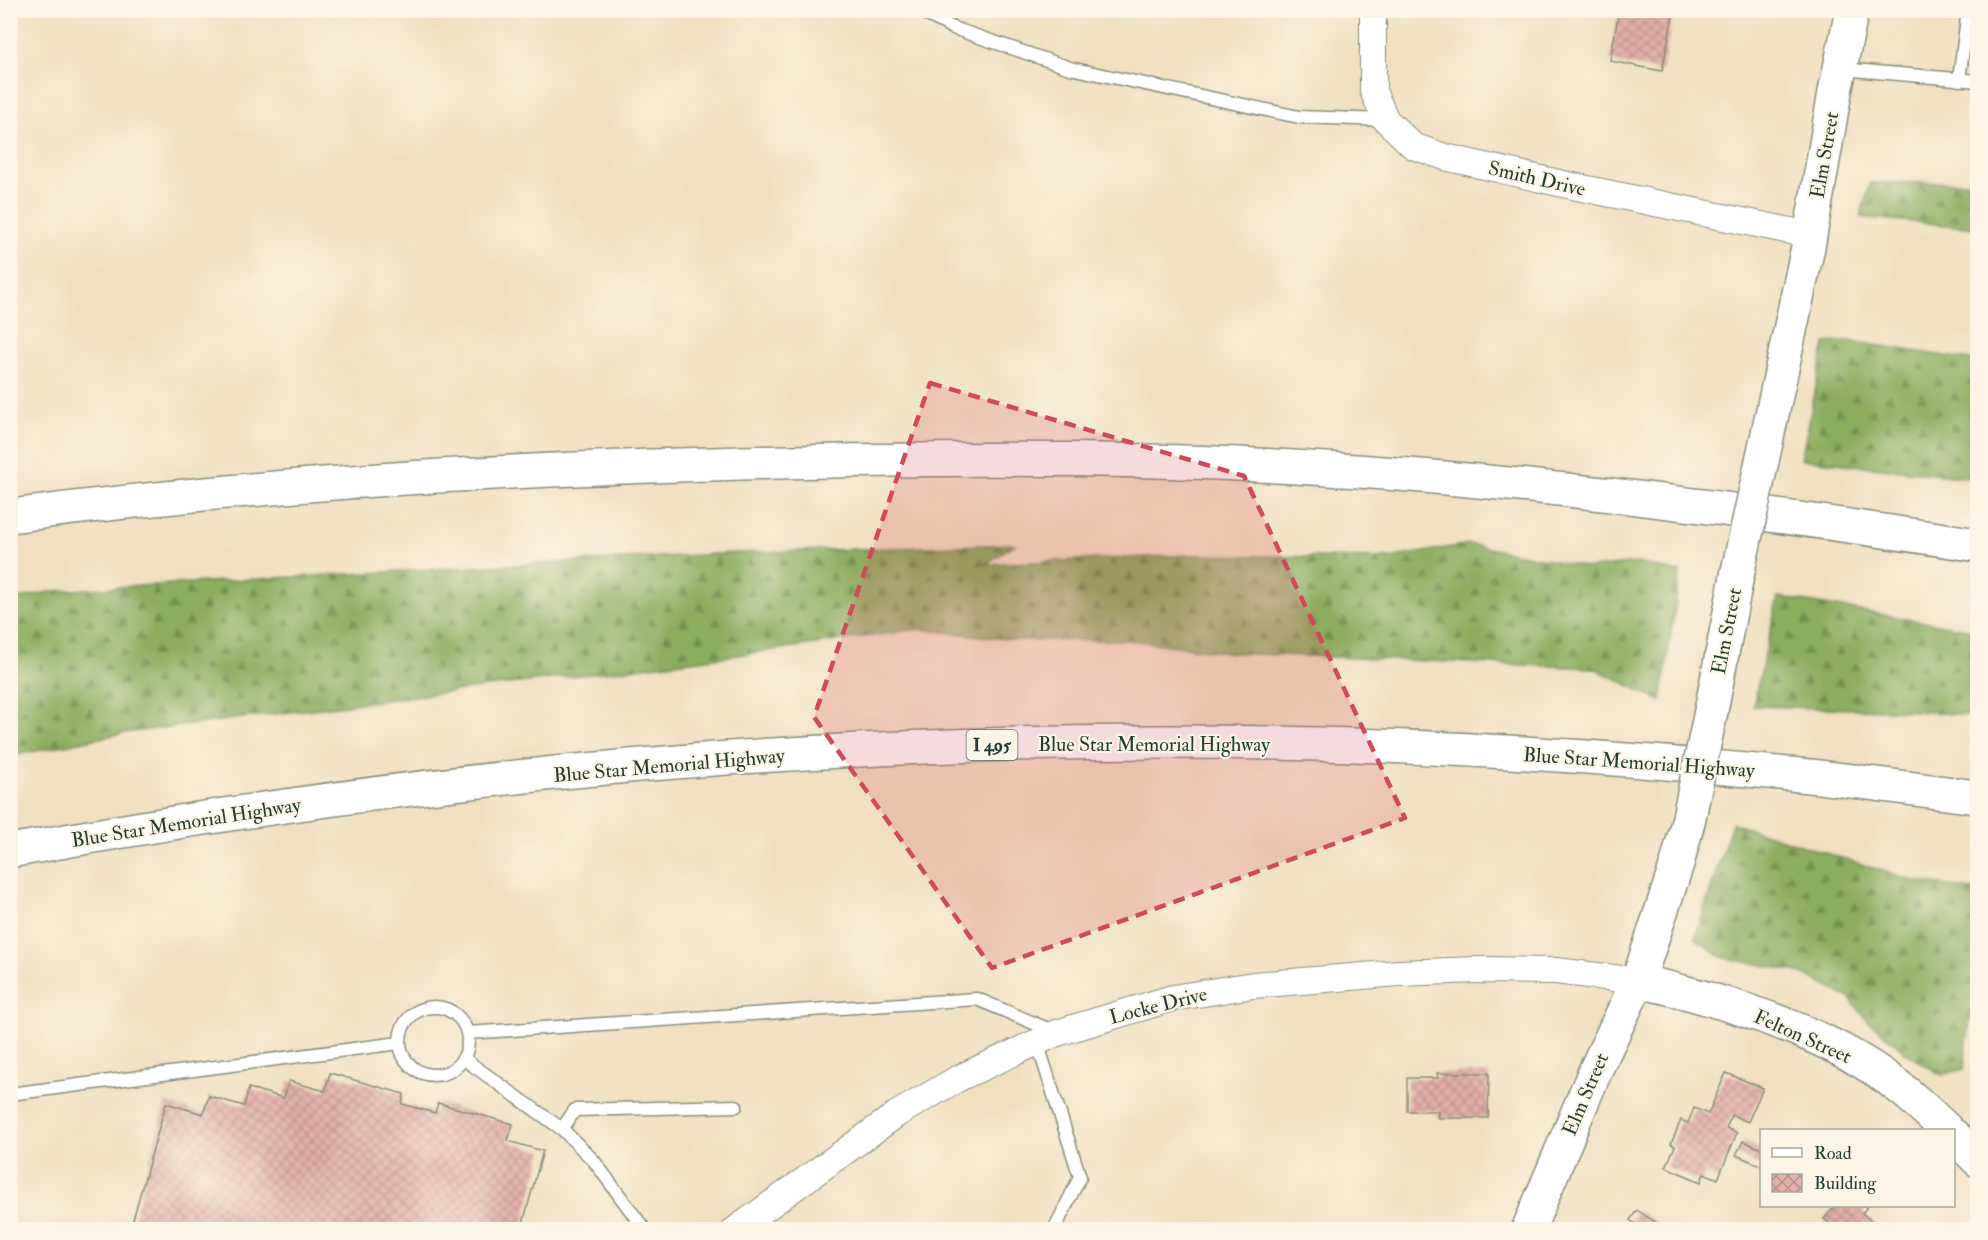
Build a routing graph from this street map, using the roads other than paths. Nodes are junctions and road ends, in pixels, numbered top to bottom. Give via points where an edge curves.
1 (918, 10) edge
2 (1373, 10) edge
3 (1852, 10) edge
4 (1968, 10) edge
5 (1841, 69) junction
6 (1959, 80) junction
7 (1977, 81) edge
8 (1386, 120) junction
9 (1810, 235) junction
10 (10, 516) edge
11 (1977, 545) edge
12 (1977, 797) edge
13 (10, 851) edge
14 (1638, 981) junction
15 (467, 1033) junction
16 (1047, 1038) junction
17 (399, 1043) junction
18 (464, 1059) junction
19 (10, 1094) edge
20 (736, 1106) dead end
21 (562, 1129) junction
22 (1945, 1129) edge
23 (1955, 1139) edge
24 (1977, 1160) edge
25 (645, 1230) edge
26 (735, 1230) edge
27 (1053, 1230) edge
28 (1527, 1230) edge

1 - 8 lane via 953,28 1070,68 1299,117
2 - 8 street, Smith Drive via 1373,91
3 - 5 main road, Elm Street
4 - 6 lane
5 - 6 lane
5 - 9 main road, Elm Street
6 - 7 lane
8 - 9 street, Smith Drive via 1413,146 1445,157
9 - 14 main road, Elm Street, bridge via 1688,822
10 - 11 main road via 250,489 429,476 788,462 1089,460 1240,464 1498,484 1828,523
12 - 13 main road, Blue Star Memorial Highway / I 495 via 1804,775 1545,754 1273,743 995,745 737,758 446,785 123,830
14 - 16 street, Locke Drive via 1556,971 1477,970 1253,986 1173,998
14 - 22 main road, Felton Street via 1730,1005 1813,1037 1881,1073
14 - 28 main road, Elm Street
15 - 16 lane via 977,999
15 - 17 lane via 459,1017 449,1010 426,1007 406,1021
15 - 18 lane
16 - 26 street, Locke Drive via 959,1078 897,1114 759,1217
16 - 27 lane via 1080,1177
17 - 18 lane via 408,1065 429,1076 453,1070
17 - 19 lane
18 - 21 lane
20 - 21 lane via 575,1110
21 - 25 lane via 594,1161
23 - 24 main road

